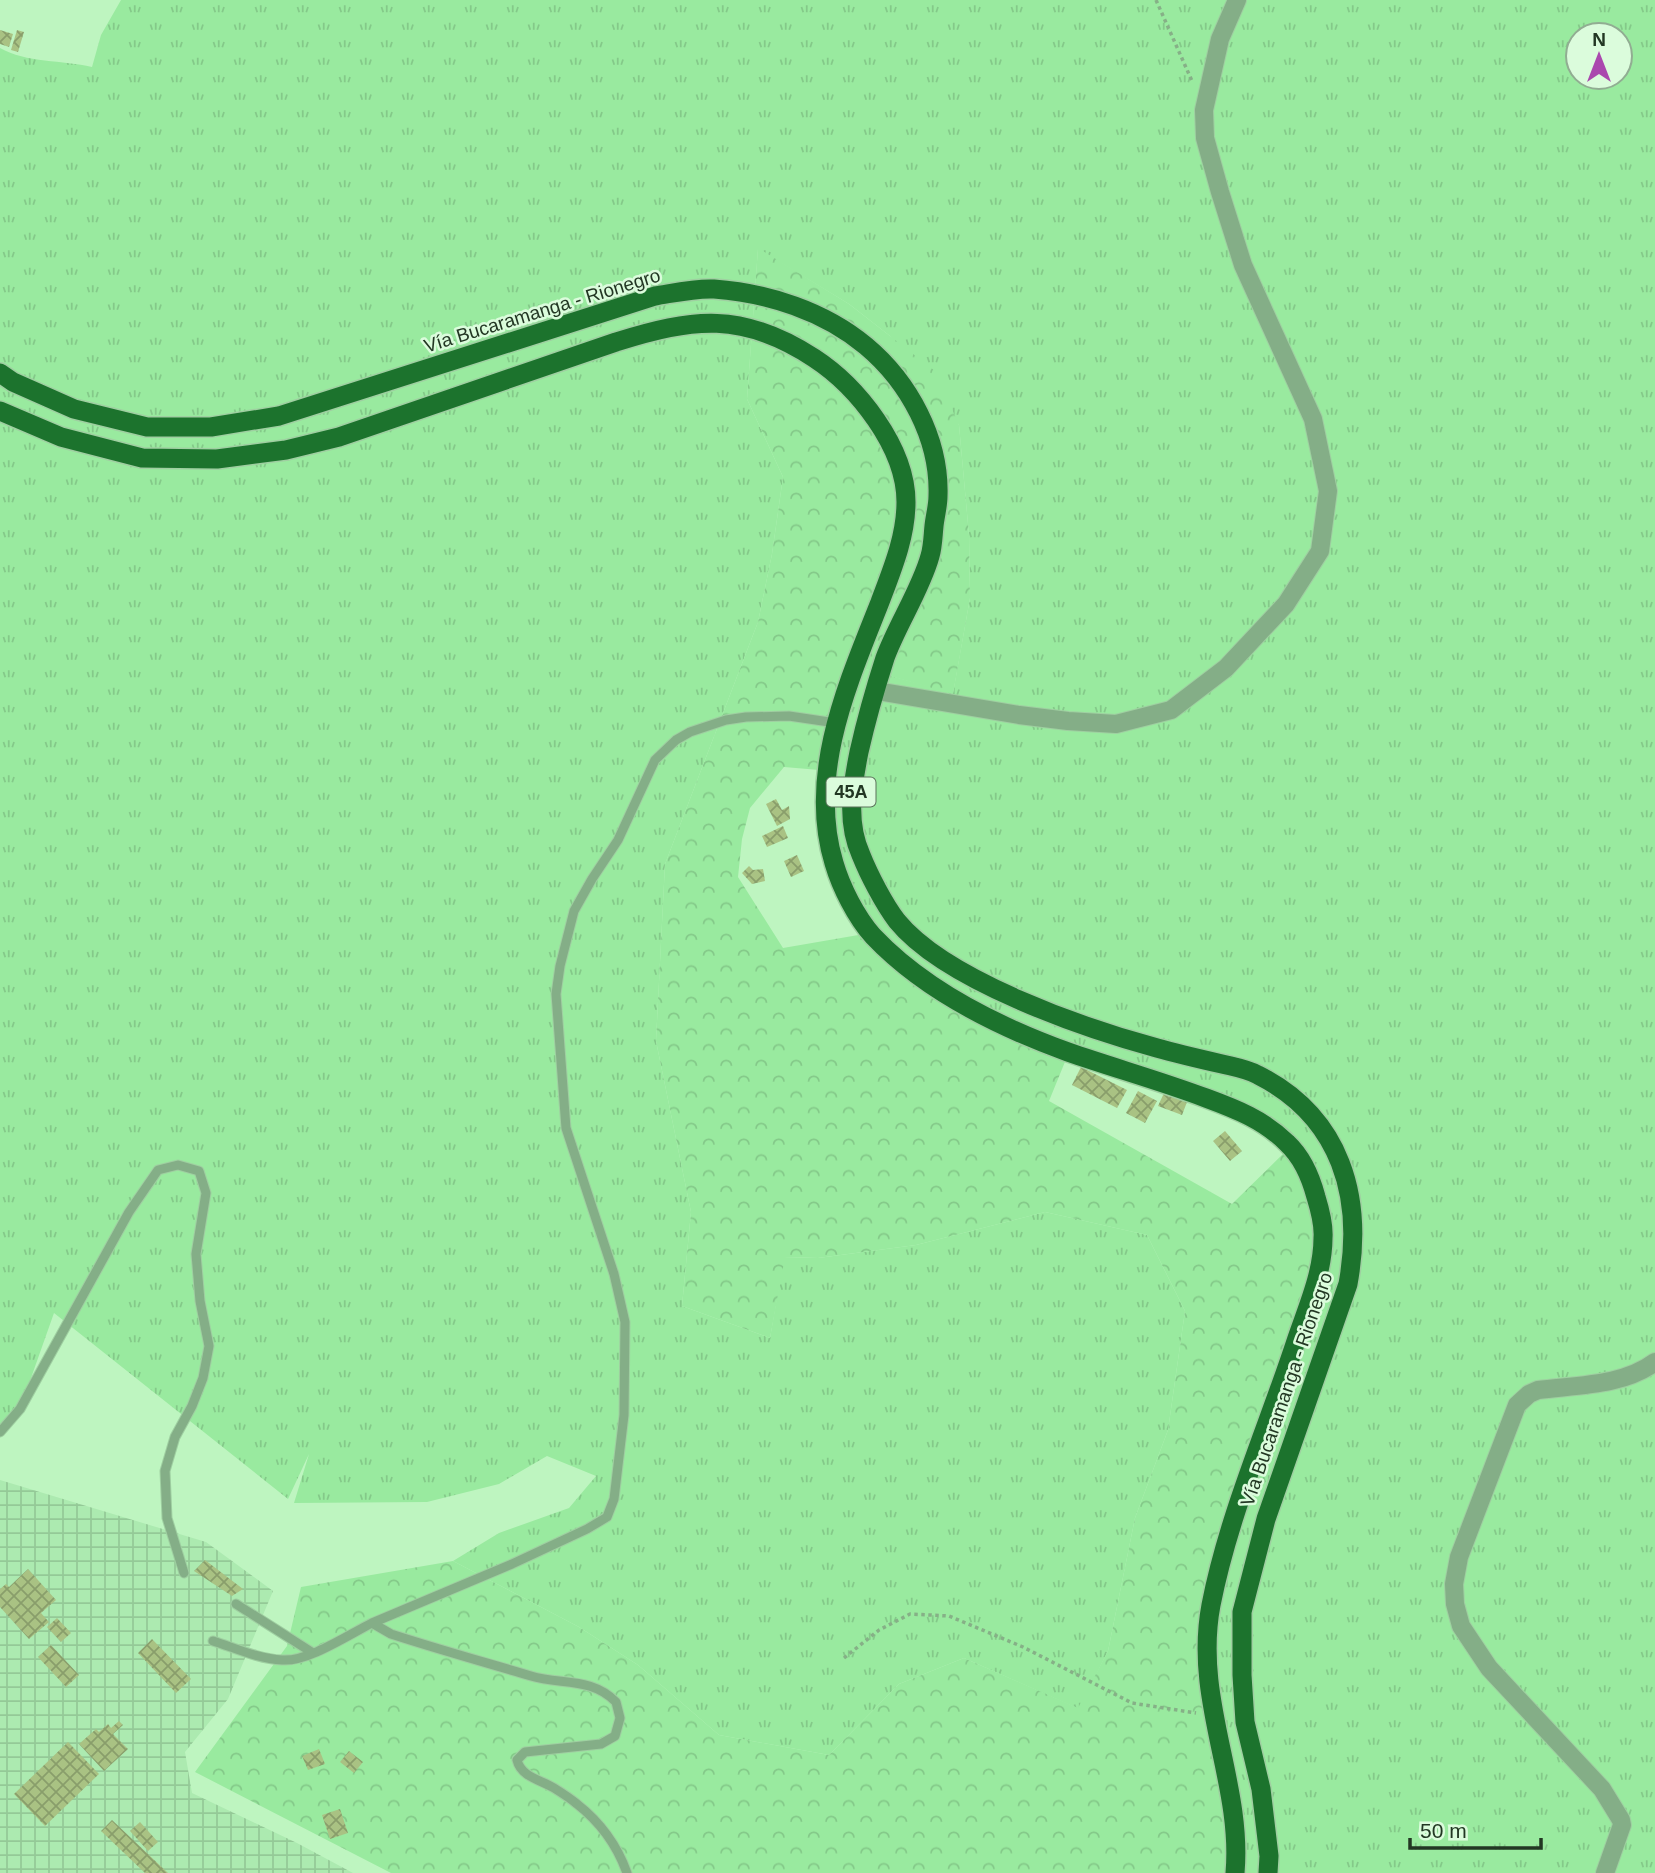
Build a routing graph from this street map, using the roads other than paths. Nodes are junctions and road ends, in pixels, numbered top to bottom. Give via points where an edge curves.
1 (1237, 0) edge
2 (0, 373) edge
3 (0, 411) edge
4 (877, 691) junction
5 (836, 723) junction
6 (1655, 1362) edge
7 (0, 1432) edge
8 (184, 1573) dead end
9 (236, 1604) dead end
10 (372, 1623) junction
11 (214, 1641) dead end
12 (313, 1653) junction
13 (626, 1873) edge
14 (1235, 1873) edge
15 (1268, 1873) edge
16 (1605, 1873) edge

1 - 4 street via 1220,39 1205,110 1205,138 1243,265 1313,419 1328,491 1320,551 1286,604 1235,659 1171,710 1116,724 1019,715
2 - 4 highway, Vía Bucaramanga - Rionegro / 45A via 74,409 147,427 211,427 279,416 654,296 711,289 765,297 812,312 856,338 886,363 917,408 933,449 938,495 930,556 885,658
3 - 5 highway, Vía Bucaramanga - Rionegro / 45A via 61,437 142,458 217,459 339,437 659,329 714,321 757,330 795,345 854,390 881,427 897,461 906,499 899,552
4 - 15 highway, Vía Bucaramanga - Rionegro / 45A via 851,796 853,827 860,854 898,922 940,959 1050,1012 1152,1047 1255,1073 1295,1097 1327,1135 1348,1182 1354,1223 1348,1284 1266,1519 1241,1612 1245,1722 1261,1788
5 - 10 lane via 789,716 746,717 676,740 655,760 618,840 574,911 556,994 566,1128 625,1322 624,1415 614,1499 607,1517 512,1564
5 - 14 highway, Vía Bucaramanga - Rionegro / 45A via 827,769 826,822 834,863 870,933 918,975 1020,1033 1245,1112 1291,1146 1311,1178 1324,1234 1321,1262 1224,1547 1209,1613 1207,1674 1229,1789
6 - 16 street via 1625,1377 1538,1390 1523,1398 1459,1557 1454,1584 1461,1626 1489,1668 1602,1789 1621,1820
7 - 8 lane via 20,1409 129,1212 159,1170 178,1166 199,1171 206,1193 196,1254 209,1346 203,1378 175,1437 165,1471 167,1518
9 - 12 lane
10 - 12 lane
10 - 13 lane via 400,1637 534,1677 585,1683 611,1696 620,1717 609,1741 525,1752 517,1760 527,1776 555,1788 603,1829 619,1851
11 - 12 lane via 284,1661

